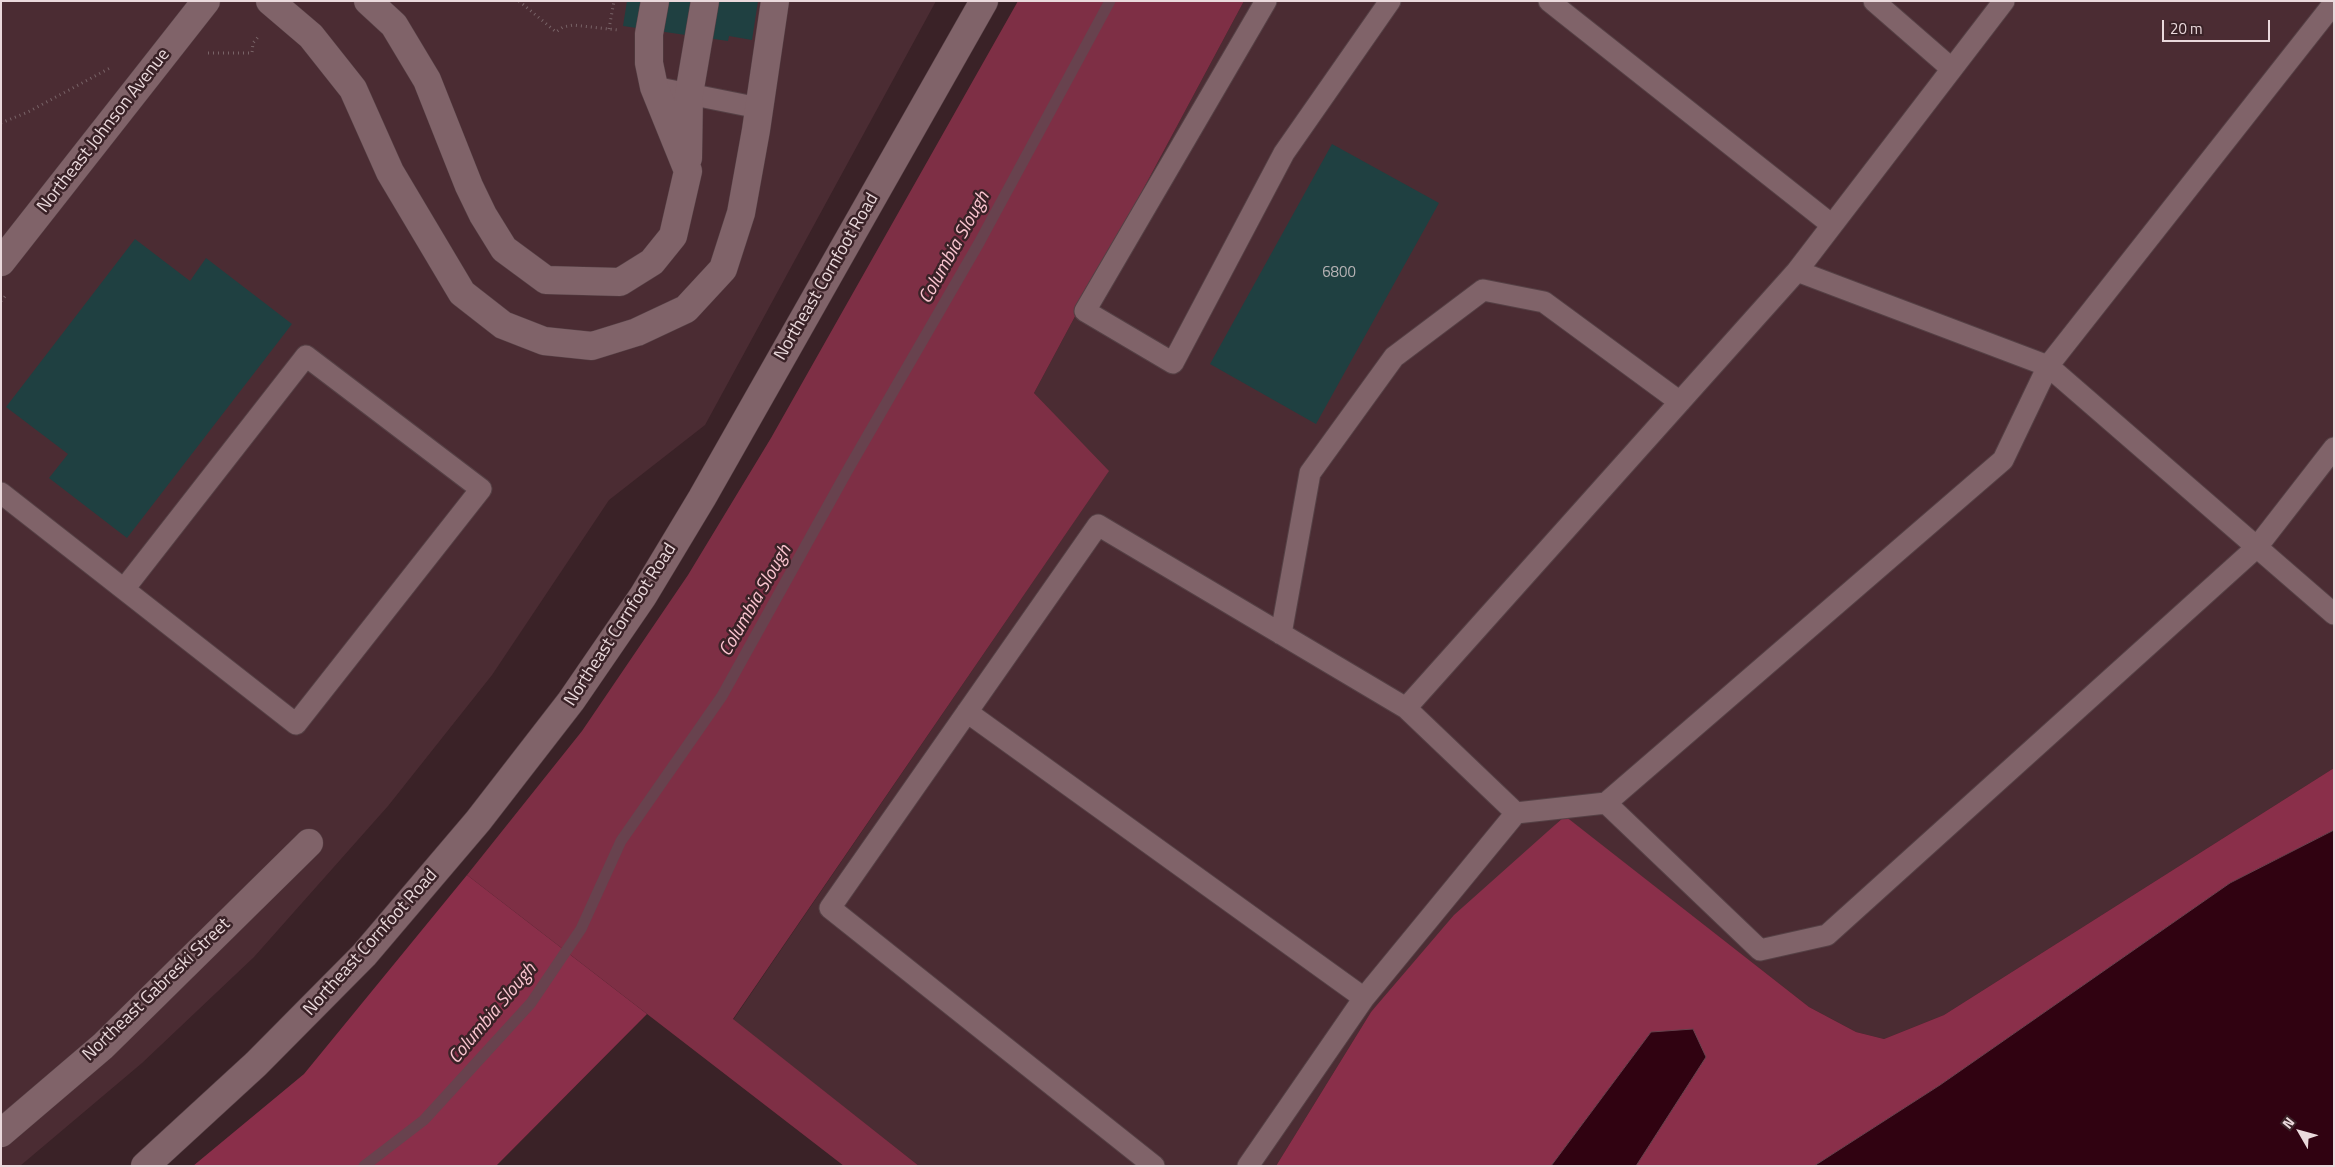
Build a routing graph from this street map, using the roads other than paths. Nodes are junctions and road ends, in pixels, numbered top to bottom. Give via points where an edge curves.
1 (206, 1) edge
2 (270, 1) edge
3 (368, 1) edge
4 (655, 1) edge
5 (705, 1) edge
6 (775, 1) edge
7 (984, 1) edge
8 (1266, 1) edge
9 (1390, 1) edge
10 (1549, 1) edge
11 (1874, 1) edge
12 (2004, 1) edge
13 (2334, 3) edge
14 (1952, 69) junction
15 (654, 87) junction
16 (689, 94) junction
17 (759, 108) junction
18 (688, 171) junction
19 (1832, 225) junction
20 (1, 262) edge
21 (1797, 271) junction
22 (2048, 366) junction
23 (1680, 402) junction
24 (2334, 448) edge
25 (1, 493) edge
26 (2257, 547) junction
27 (124, 589) junction
28 (2334, 614) edge
29 (1281, 634) junction
30 (1406, 708) junction
31 (967, 712) junction
32 (1606, 803) junction
33 (1516, 814) junction
34 (308, 843) dead end
35 (1364, 998) junction
36 (1, 1133) edge
37 (145, 1166) edge
38 (1154, 1166) edge
39 (1248, 1166) edge

1 - 20 street, Northeast Johnson Avenue
2 - 17 street via 312,36 353,89 390,172 462,293 503,325 544,341 592,346 637,332 686,309 724,269 741,213
3 - 18 street via 394,25 427,80 483,215 504,249 546,280 620,282 652,262 673,236
4 - 15 street via 649,34 649,63
5 - 16 street
6 - 17 street
7 - 37 street, Northeast Cornfoot Road via 698,505 643,596 571,701 478,821 364,955 256,1064
8 - 9 lane via 1085,311 1173,363 1284,153
10 - 19 lane
11 - 14 lane
12 - 14 lane
13 - 22 lane
14 - 19 lane
15 - 16 lane
15 - 18 street
16 - 17 lane
16 - 18 street
19 - 21 lane
21 - 22 lane
21 - 23 lane
22 - 26 lane
22 - 32 lane via 2003,460
23 - 29 lane via 1544,302 1483,290 1394,357 1310,473
23 - 30 lane
24 - 26 lane
25 - 27 lane
26 - 28 lane
26 - 32 lane via 1827,935 1760,950
27 - 27 lane via 296,724 481,489 306,356
29 - 30 lane
29 - 31 lane via 1098,525
30 - 33 lane
31 - 35 lane
31 - 38 lane via 830,908
32 - 33 lane
33 - 35 lane
34 - 36 street, Northeast Gabreski Street via 103,1046
35 - 39 lane

